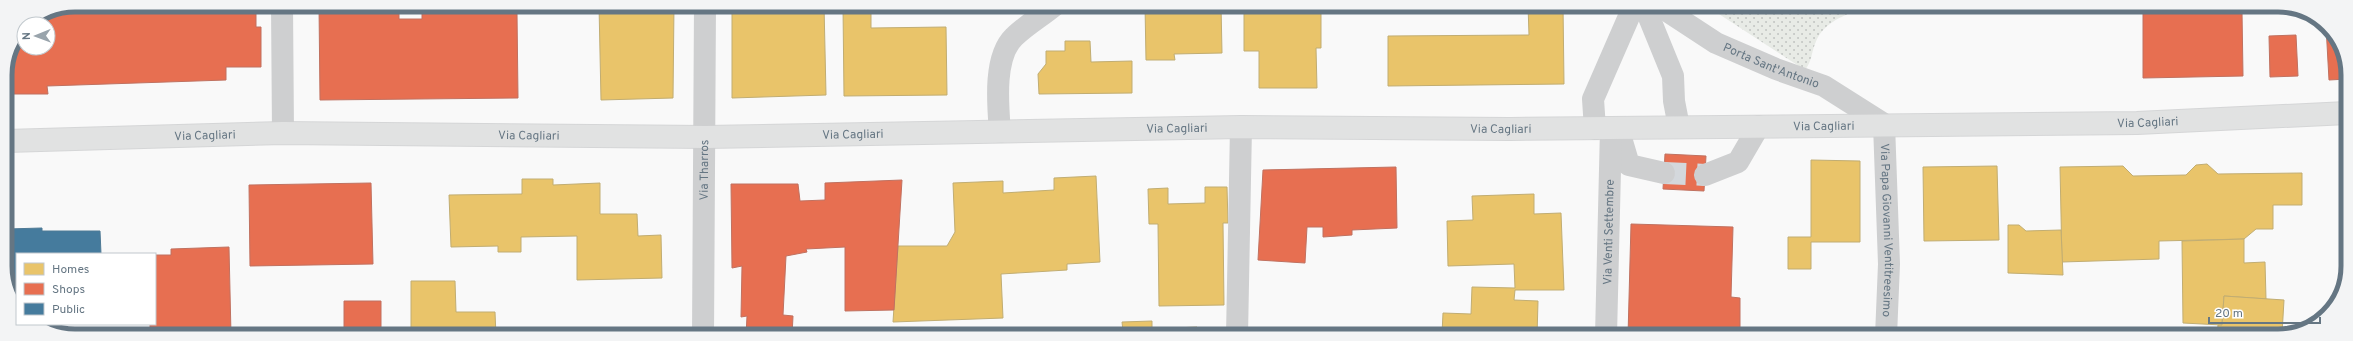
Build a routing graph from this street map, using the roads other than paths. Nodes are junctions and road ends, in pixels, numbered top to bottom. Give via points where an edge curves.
1 (282, 12) edge
2 (705, 12) edge
3 (1046, 12) edge
4 (1631, 12) edge
5 (1647, 12) edge
6 (1669, 12) edge
7 (2341, 113) edge
8 (1884, 124) junction
9 (1759, 126) junction
10 (1241, 127) junction
11 (1678, 127) junction
12 (1608, 128) junction
13 (1000, 132) junction
14 (283, 133) junction
15 (706, 137) junction
16 (12, 141) edge
17 (1664, 173) tunnel mouth
18 (1705, 175) tunnel mouth
19 (703, 329) edge
20 (1236, 329) edge
21 (1606, 329) edge
22 (1886, 329) edge

1 - 14 street
2 - 15 street, Via Tharros
3 - 13 street via 1012,38 1001,60 998,98
4 - 12 street via 1593,99
5 - 11 street via 1673,76
6 - 8 street, Porta Sant'Antonio via 1716,43 1824,86
7 - 8 main road, Via Cagliari via 2137,123
8 - 9 main road, Via Cagliari
8 - 22 street, Via Papa Giovanni Ventitreesimo via 1889,264
9 - 11 main road, Via Cagliari
9 - 18 street via 1738,162
10 - 12 main road, Via Cagliari
10 - 13 main road, Via Cagliari
10 - 20 street
11 - 12 main road, Via Cagliari
12 - 17 street via 1629,165
12 - 21 street, Via Venti Settembre
13 - 15 main road, Via Cagliari
14 - 15 main road, Via Cagliari
14 - 16 main road, Via Cagliari
15 - 19 street, Via Tharros

